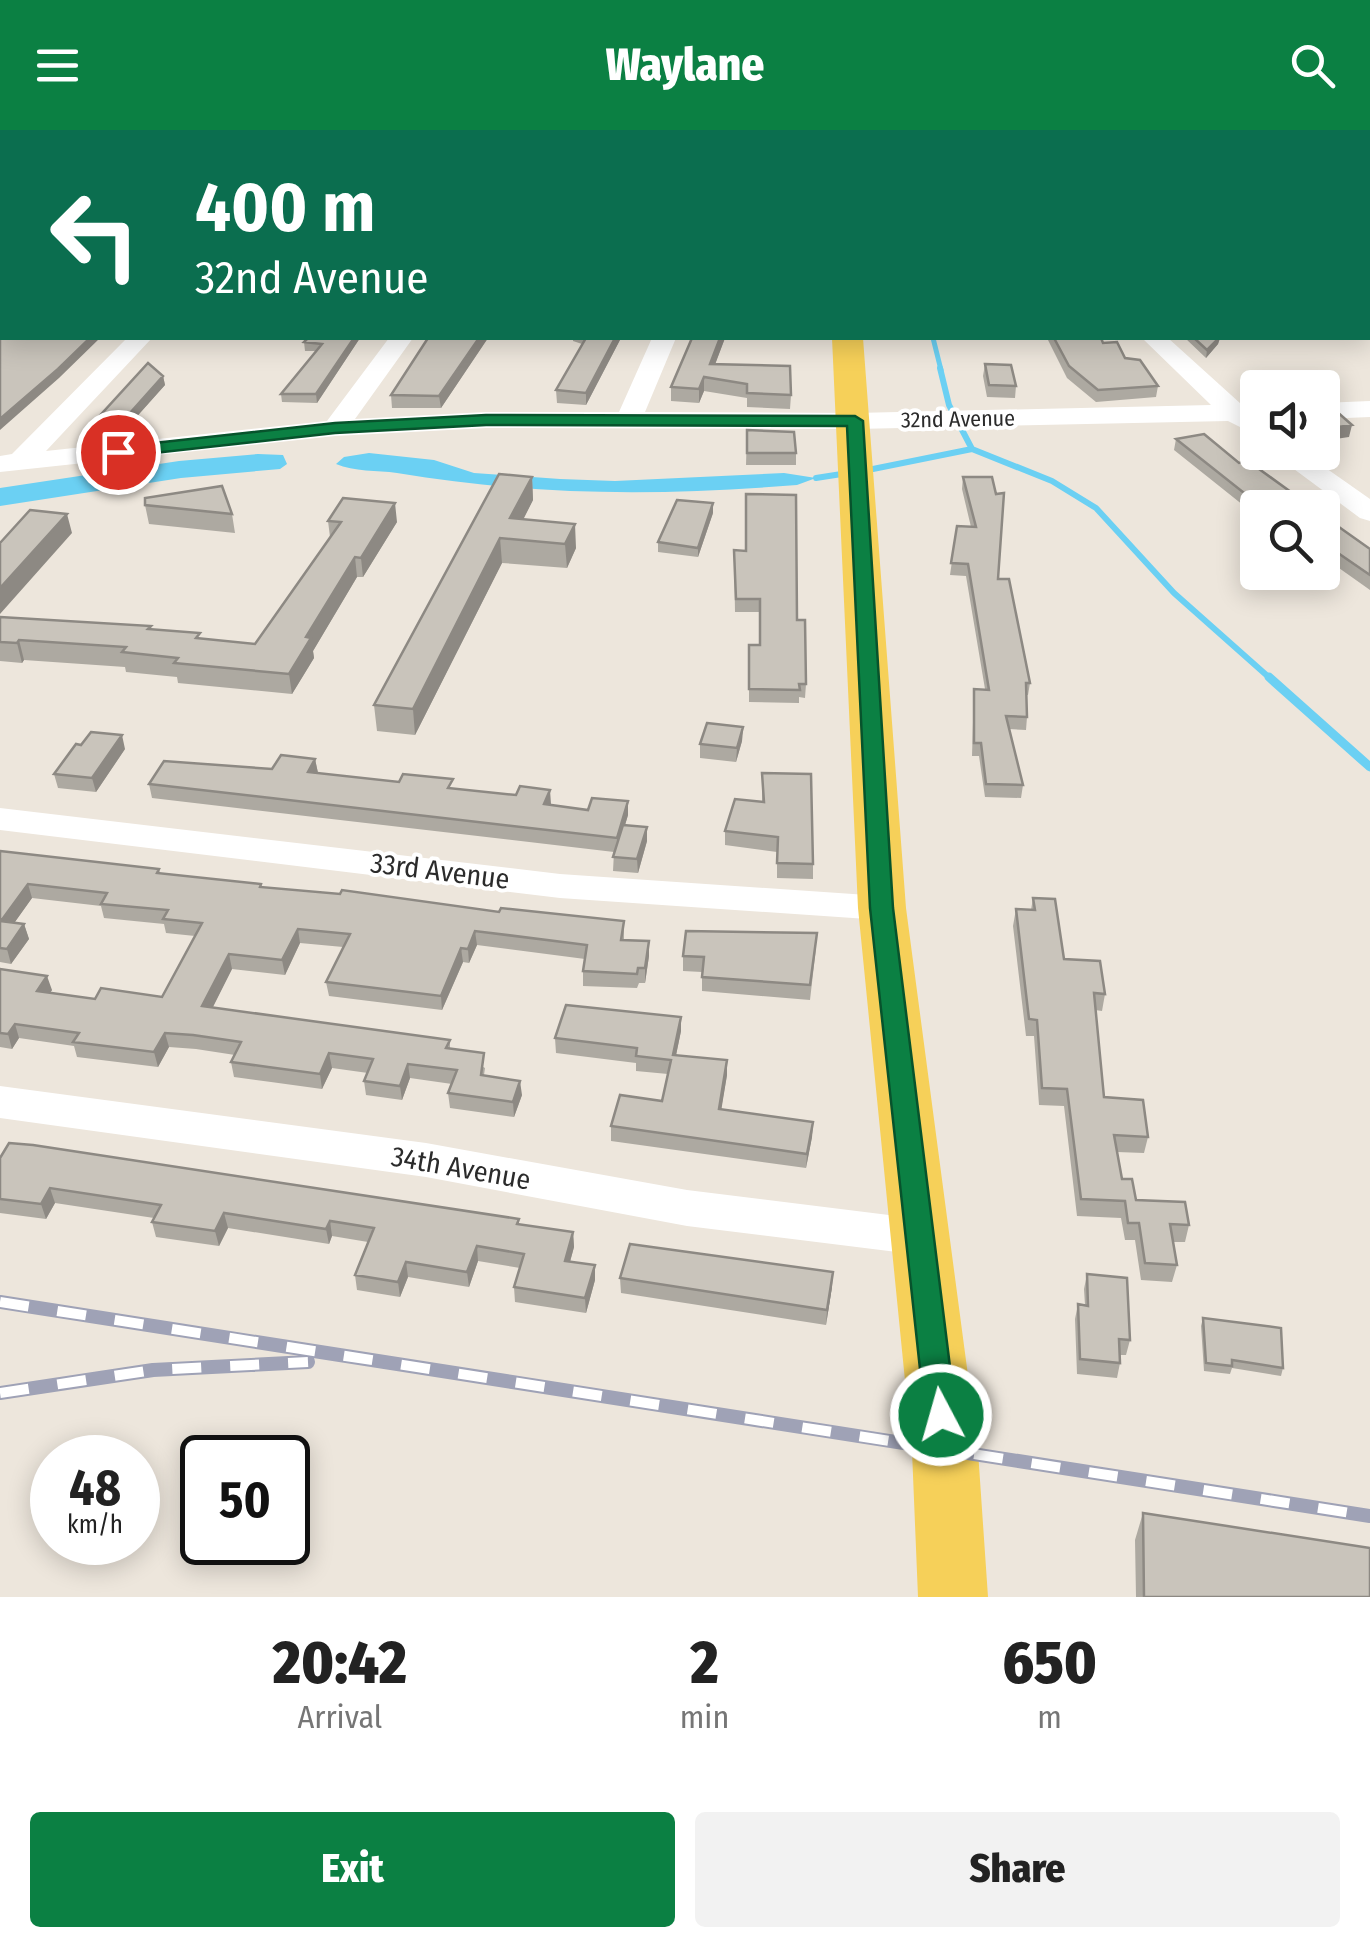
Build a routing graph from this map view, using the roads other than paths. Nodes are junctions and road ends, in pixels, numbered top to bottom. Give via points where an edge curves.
1 (138, 340) edge
2 (399, 340) edge
3 (663, 340) edge
4 (847, 340) edge
5 (1156, 340) edge
6 (1240, 408) edge
7 (1370, 409) edge
8 (1340, 410) edge
9 (1240, 413) edge
10 (629, 419) junction
11 (855, 421) junction
12 (335, 428) junction
13 (9, 464) edge
14 (1310, 470) edge
15 (1370, 512) edge
16 (0, 819) edge
17 (882, 908) junction
18 (0, 1102) edge
19 (921, 1236) junction
20 (952, 1597) edge

1 - 13 street
2 - 12 street
3 - 10 street
4 - 11 main road
5 - 6 street
7 - 8 street
9 - 11 street, 32nd Avenue
10 - 11 street, 32nd Avenue
10 - 12 street, 32nd Avenue
11 - 17 main road
12 - 13 street, 32nd Avenue
14 - 15 street
16 - 17 street, 33rd Avenue via 560,886
17 - 19 main road
18 - 19 street, 34th Avenue via 426,1160 688,1208
19 - 20 main road

